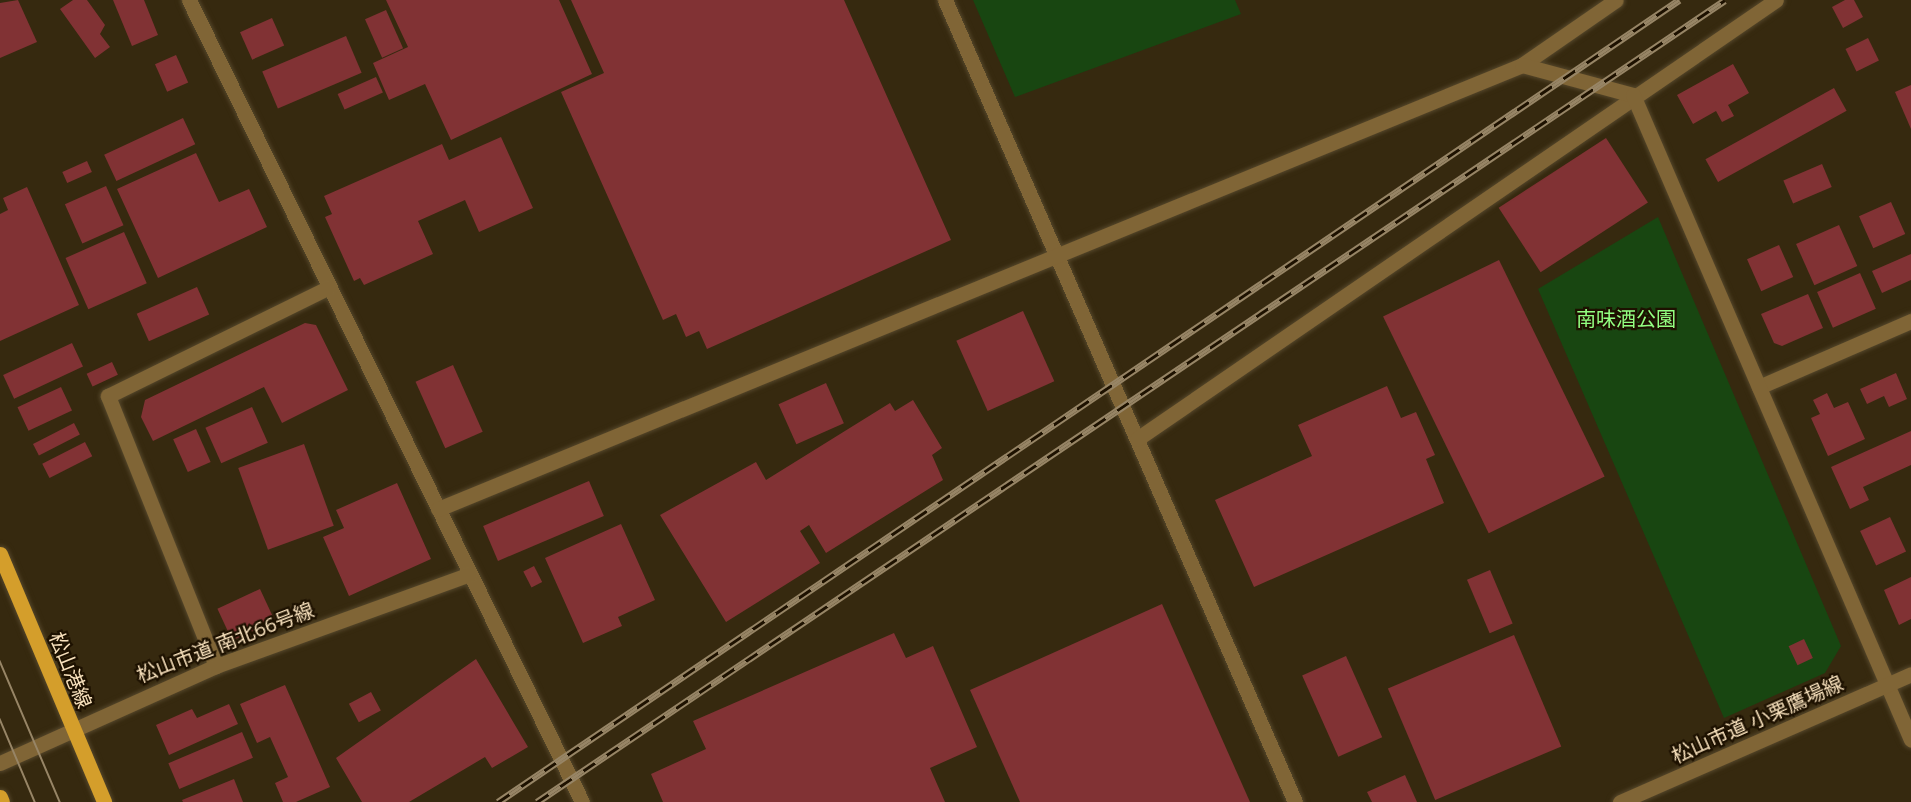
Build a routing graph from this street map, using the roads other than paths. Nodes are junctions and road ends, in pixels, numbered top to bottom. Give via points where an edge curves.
1 (189, 0) edge
2 (945, 0) edge
3 (1617, 0) edge
4 (1776, 0) edge
5 (1522, 65) junction
6 (1633, 95) junction
7 (1057, 256) junction
8 (330, 288) junction
9 (1911, 321) edge
10 (1759, 387) junction
11 (1137, 439) junction
12 (438, 509) junction
13 (0, 554) edge
14 (471, 574) junction
15 (216, 666) junction
16 (1911, 674) edge
17 (1887, 685) junction
18 (73, 731) junction
19 (1911, 740) edge
20 (0, 763) edge
21 (0, 797) edge
22 (2, 802) edge
23 (104, 802) edge
24 (582, 802) edge
25 (1295, 802) edge
26 (1620, 802) edge

1 - 8 street
2 - 7 street
3 - 5 street
4 - 6 street
5 - 6 street
5 - 7 street
6 - 10 street
6 - 11 street
7 - 11 street
7 - 12 street
8 - 12 street
8 - 15 street via 108,396
9 - 10 street
10 - 17 street
11 - 25 street
12 - 14 street
13 - 18 main road, 松山港線
14 - 15 street, 松山市道 南北66号線
14 - 24 street
15 - 18 street, 松山市道 南北66号線 via 125,702
16 - 17 street, 松山市道 小栗鷹場線
17 - 19 street
17 - 26 street, 松山市道 小栗鷹場線
18 - 20 street, 松山市道 南北66号線
18 - 23 main road, 松山港線
21 - 22 main road

